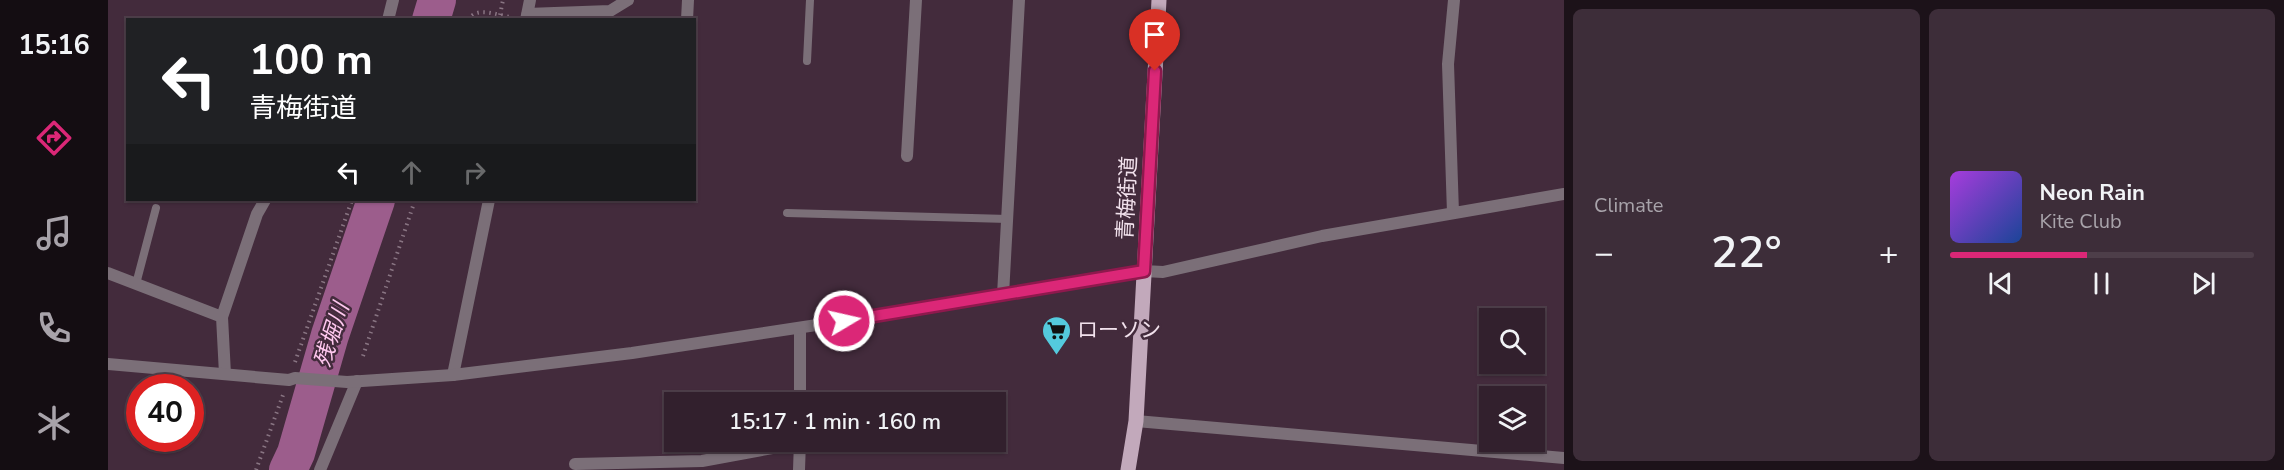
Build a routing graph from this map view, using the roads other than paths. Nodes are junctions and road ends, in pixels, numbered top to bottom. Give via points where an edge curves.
1 (393, 0) edge
2 (530, 0) edge
3 (628, 0) edge
4 (688, 0) edge
5 (810, 0) edge
6 (916, 0) edge
7 (1019, 0) edge
8 (1159, 0) edge
9 (1454, 0) edge
10 (526, 17) edge
11 (388, 18) edge
12 (687, 18) edge
13 (807, 61) dead end
14 (907, 156) dead end
15 (1564, 194) edge
16 (264, 201) edge
17 (489, 201) edge
18 (156, 208) dead end
19 (787, 213) dead end
20 (1453, 213) junction
21 (1008, 219) junction
22 (1144, 271) junction
23 (108, 273) edge
24 (136, 284) junction
25 (1003, 295) junction
26 (222, 317) junction
27 (800, 328) junction
28 (108, 364) edge
29 (225, 374) junction
30 (453, 375) junction
31 (352, 381) junction
32 (800, 392) edge
33 (1136, 421) junction
34 (748, 452) edge
35 (800, 452) edge
36 (1564, 458) edge
37 (575, 464) dead end
38 (320, 470) edge
39 (799, 470) edge
40 (1128, 470) edge

1 - 11 street
2 - 10 street
3 - 10 street via 610,11
4 - 12 street
5 - 13 lane
6 - 14 street
7 - 21 street
8 - 22 main road, 青梅街道
9 - 20 street via 1448,64
15 - 20 street
16 - 26 street
17 - 30 street
18 - 24 lane
19 - 21 lane
20 - 22 street via 1322,236 1163,272
21 - 25 street
22 - 25 street
22 - 33 main road, 青梅街道
23 - 24 street
24 - 26 street
25 - 27 street
26 - 29 street
27 - 30 street
27 - 32 street
28 - 29 street
29 - 31 street
30 - 31 street
31 - 38 street
33 - 36 street
33 - 40 main road, 青梅街道
34 - 37 street via 702,461
35 - 39 street

